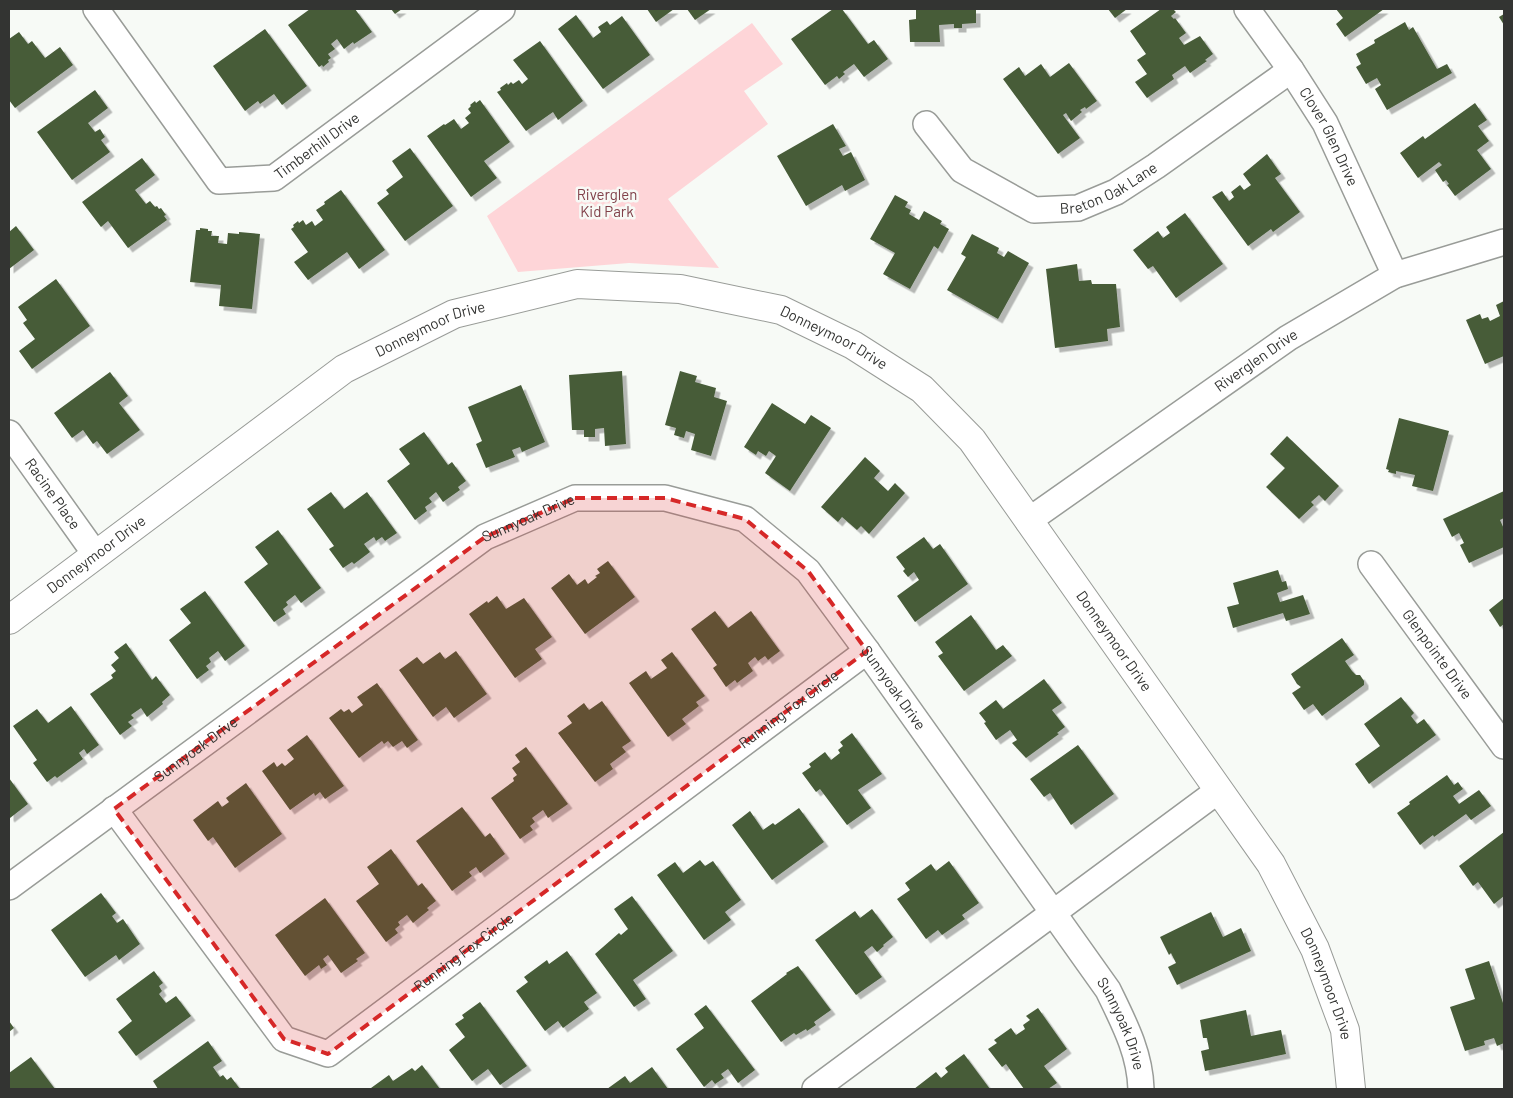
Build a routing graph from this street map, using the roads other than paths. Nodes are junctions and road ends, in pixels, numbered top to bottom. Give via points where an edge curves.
1 (96, 9) edge
2 (502, 9) edge
3 (1247, 9) edge
4 (1291, 70) junction
5 (926, 124) dead end
6 (1504, 242) edge
7 (1394, 275) junction
8 (9, 433) edge
9 (1028, 521) junction
10 (96, 555) junction
11 (1371, 564) dead end
12 (9, 620) edge
13 (868, 651) junction
14 (1504, 746) edge
15 (1219, 790) junction
16 (114, 809) junction
17 (9, 887) edge
18 (1054, 913) junction
19 (815, 1089) edge
20 (1142, 1089) edge
21 (1351, 1089) edge

1 - 2 street, Timberhill Drive via 219,181 274,178
3 - 4 street, Clover Glen Drive
4 - 5 street, Breton Oak Lane via 1116,192 1078,208 1034,210 962,170
4 - 7 street, Clover Glen Drive via 1325,123
6 - 7 street, Riverglen Drive
7 - 9 street, Riverglen Drive via 1288,338
8 - 10 street, Racine Place
9 - 10 street, Donneymoor Drive via 972,440 922,389 853,345 781,310 680,289 577,284 454,314 344,369
9 - 15 street, Donneymoor Drive
10 - 12 street, Donneymoor Drive
11 - 14 street, Glenpointe Drive
13 - 16 street, Sunnyoak Drive via 808,571 744,519 665,498 575,498 485,537
13 - 16 street, Running Fox Circle via 328,1054 284,1039
13 - 18 street, Sunnyoak Drive
15 - 18 street
15 - 21 street, Donneymoor Drive via 1271,864 1315,949 1344,1030
16 - 17 street, Sunnyoak Drive
18 - 19 street
18 - 20 street, Sunnyoak Drive via 1108,990 1128,1030 1141,1070

